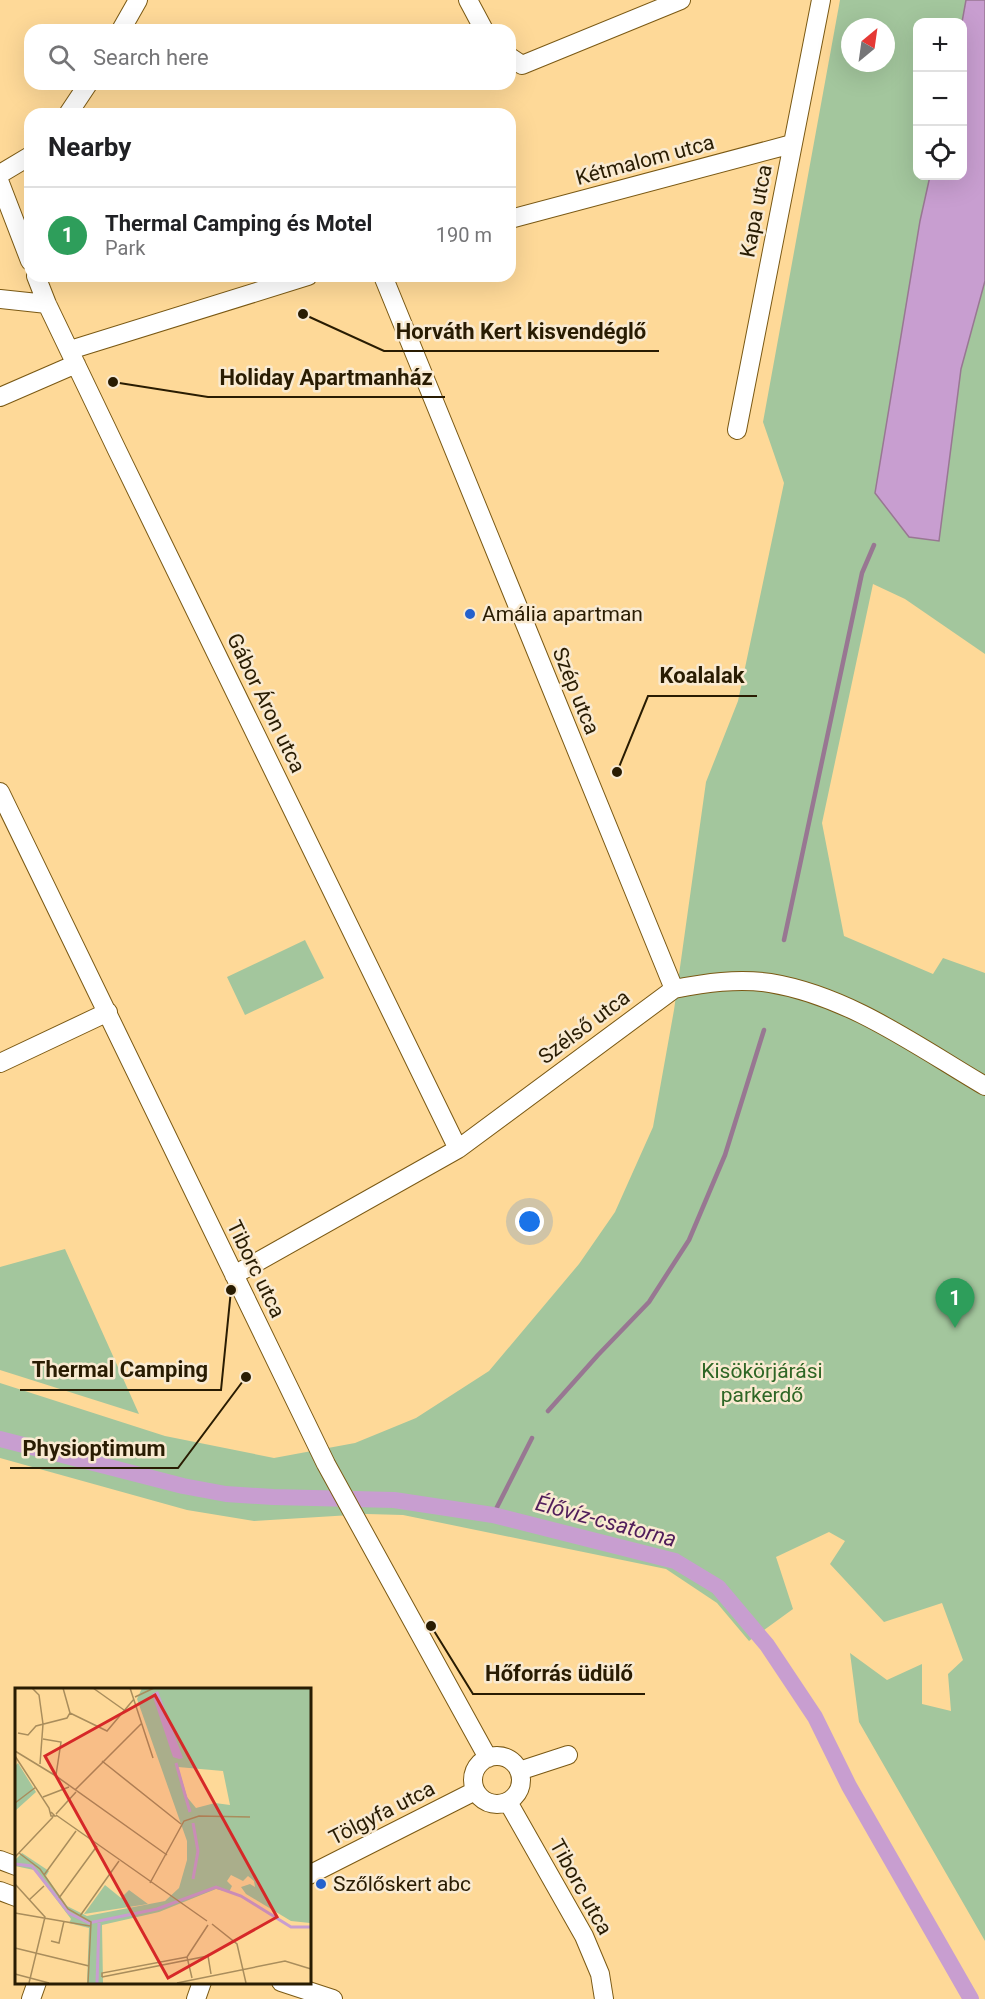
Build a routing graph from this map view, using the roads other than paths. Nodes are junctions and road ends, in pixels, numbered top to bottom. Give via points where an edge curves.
1 (138, 0) edge
2 (468, 0) edge
3 (681, 0) edge
4 (821, 0) edge
5 (124, 24) edge
6 (481, 24) edge
7 (516, 61) edge
8 (84, 90) edge
9 (72, 108) edge
10 (792, 144) junction
11 (24, 160) edge
12 (0, 174) edge
13 (0, 183) edge
14 (516, 217) edge
15 (24, 245) edge
16 (38, 282) edge
17 (291, 282) edge
18 (385, 282) edge
19 (0, 299) edge
20 (47, 304) junction
21 (73, 357) junction
22 (0, 397) edge
23 (737, 430) dead end
24 (0, 792) edge
25 (6, 820) edge
26 (674, 989) junction
27 (108, 1012) junction
28 (0, 1063) edge
29 (985, 1086) edge
30 (458, 1149) junction
31 (234, 1275) junction
32 (568, 1755) dead end
33 (488, 1758) junction
34 (519, 1771) junction
35 (475, 1791) junction
36 (508, 1802) junction
37 (0, 1860) edge
38 (15, 1866) edge
39 (310, 1874) edge
40 (0, 1891) edge
41 (15, 1897) edge
42 (37, 1984) edge
43 (201, 1984) edge
44 (284, 1984) edge
45 (31, 1999) edge
46 (196, 1999) edge
47 (333, 1999) edge
48 (604, 1999) edge

1 - 5 street
2 - 6 street
3 - 7 street via 522,65
4 - 10 street, Kapa utca
8 - 9 street
10 - 14 street, Kétmalom utca
10 - 23 street, Kapa utca
11 - 12 street
13 - 15 street
16 - 20 street, Gábor Áron utca
17 - 21 street
18 - 26 street, Szép utca
19 - 20 street
20 - 21 street, Gábor Áron utca
21 - 22 street
21 - 30 street, Gábor Áron utca
24 - 25 street, Tiborc utca
25 - 27 street, Tiborc utca
26 - 29 street, Szélső utca via 732,981 798,989 830,999 877,1022
26 - 30 street, Szélső utca
27 - 28 street
27 - 31 street, Tiborc utca
30 - 31 street, Szélső utca
31 - 33 street, Tiborc utca via 333,1477
32 - 34 street
33 - 34 street via 502,1757
33 - 35 street via 474,1772
34 - 36 street via 521,1782
35 - 36 street via 488,1802
35 - 39 street, Tölgyfa utca
36 - 48 street, Tiborc utca via 584,1936 600,1974
37 - 38 street
40 - 41 street
42 - 45 street
43 - 46 street
44 - 47 street

